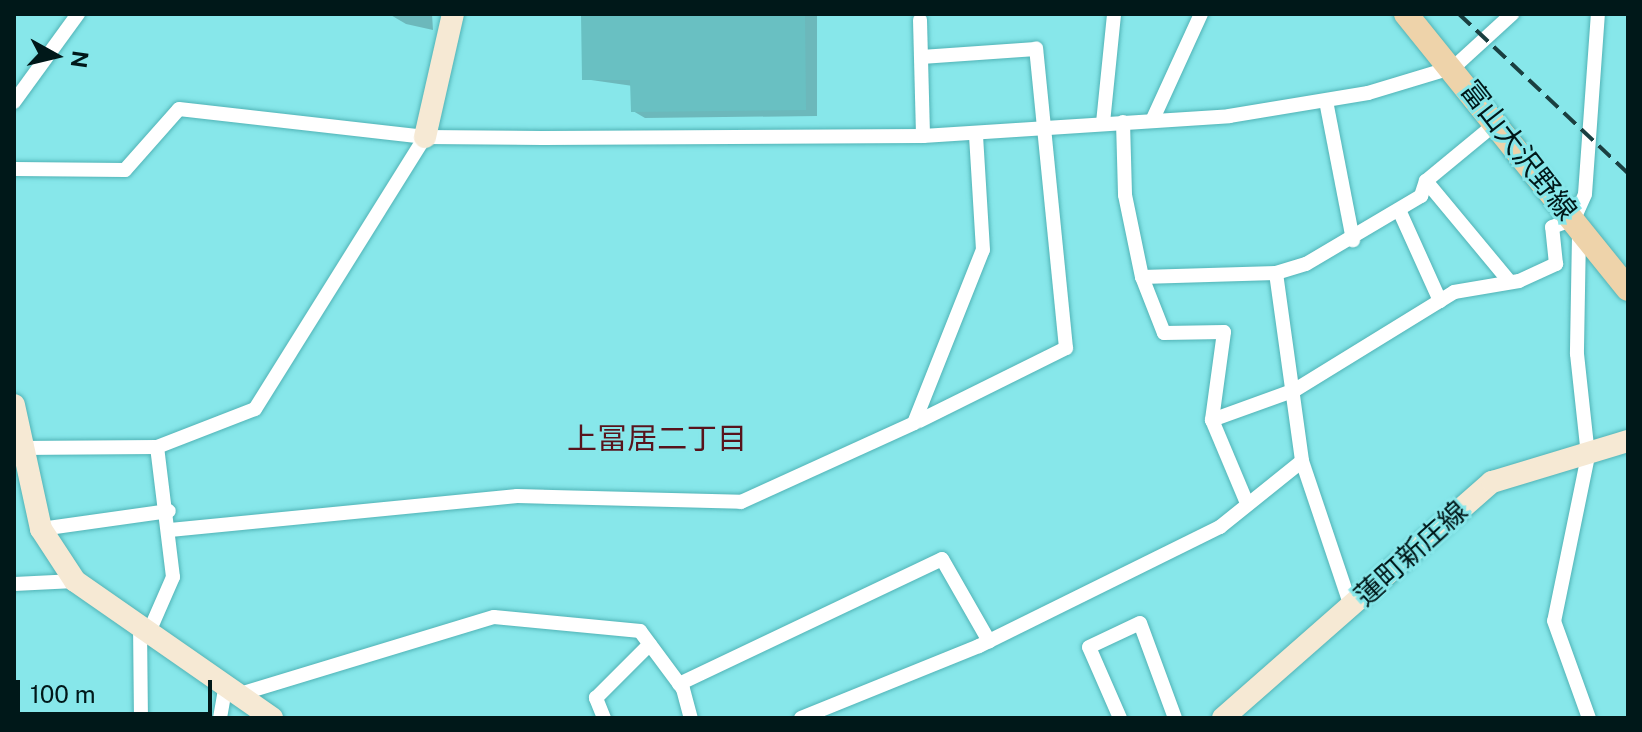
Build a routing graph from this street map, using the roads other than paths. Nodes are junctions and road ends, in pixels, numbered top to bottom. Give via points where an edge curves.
1 (78, 14) edge
2 (453, 14) edge
3 (1114, 14) edge
4 (1201, 14) edge
5 (1406, 14) edge
6 (1512, 14) edge
7 (1598, 14) edge
8 (920, 20) dead end
9 (921, 57) junction
10 (1454, 67) junction
11 (1326, 101) junction
12 (14, 102) edge
13 (1152, 121) junction
14 (1123, 122) junction
15 (1103, 123) junction
16 (1496, 123) junction
17 (1041, 129) junction
18 (976, 134) junction
19 (923, 136) junction
20 (425, 137) junction
21 (14, 169) edge
22 (1426, 181) junction
23 (1399, 210) junction
24 (1574, 219) junction
25 (1353, 240) junction
26 (1276, 273) junction
27 (1142, 277) junction
28 (1510, 282) junction
29 (1628, 289) edge
30 (1440, 301) junction
31 (1295, 390) junction
32 (14, 405) edge
33 (1212, 420) junction
34 (919, 421) junction
35 (1628, 441) edge
36 (157, 447) junction
37 (19, 448) edge
38 (1588, 456) junction
39 (1302, 461) junction
40 (1246, 501) junction
41 (169, 511) junction
42 (41, 529) junction
43 (170, 530) junction
44 (75, 581) junction
45 (14, 584) edge
46 (1351, 607) junction
47 (145, 628) junction
48 (989, 641) junction
49 (650, 644) junction
50 (679, 684) junction
51 (233, 688) junction
52 (141, 718) edge
53 (220, 718) edge
54 (272, 718) edge
55 (604, 718) edge
56 (691, 718) edge
57 (801, 718) edge
58 (1120, 718) edge
59 (1175, 718) edge
60 (1223, 718) edge
61 (1589, 718) edge

1 - 12 street
2 - 20 street
3 - 15 street
4 - 13 street
5 - 10 main road, 富山大沢野線
6 - 10 street
7 - 24 street via 1585,194
8 - 9 street
9 - 17 street via 1036,49
9 - 19 street
10 - 11 street
10 - 16 main road, 富山大沢野線
11 - 13 street
11 - 25 street
13 - 14 street
14 - 15 street
14 - 27 street via 1125,195
15 - 17 street
16 - 22 street
16 - 24 main road, 富山大沢野線
17 - 18 street
17 - 34 street via 1066,348
18 - 19 street
18 - 34 street via 983,250
19 - 20 street
20 - 21 street via 179,109 125,170
20 - 36 street via 408,154 267,398 211,431
22 - 23 street via 1421,196
22 - 28 street
23 - 25 street
23 - 30 street
24 - 28 street via 1552,227 1556,264
24 - 29 main road, 富山大沢野線
24 - 38 street via 1582,243 1577,354
25 - 26 street
26 - 27 street
26 - 31 street
27 - 33 street via 1164,333 1224,332
28 - 30 street
30 - 31 street
31 - 33 street
31 - 39 street
32 - 37 street
33 - 40 street
34 - 43 street via 741,502 517,496
35 - 38 street, 蓮町新庄線
36 - 37 street
36 - 41 street
37 - 42 street
38 - 46 street, 蓮町新庄線 via 1492,482
38 - 61 street via 1554,621
39 - 40 street
39 - 46 street
40 - 48 street via 1220,527
41 - 42 street
41 - 43 street
42 - 44 street
43 - 47 street via 173,577
44 - 45 street
44 - 47 street
46 - 60 street, 蓮町新庄線
47 - 51 street
47 - 52 street
48 - 50 street via 942,559
48 - 57 street
49 - 50 street
49 - 51 street via 640,631 494,617
49 - 55 street via 596,698
50 - 56 street
51 - 53 street
51 - 54 street
58 - 59 street via 1089,647 1140,623

